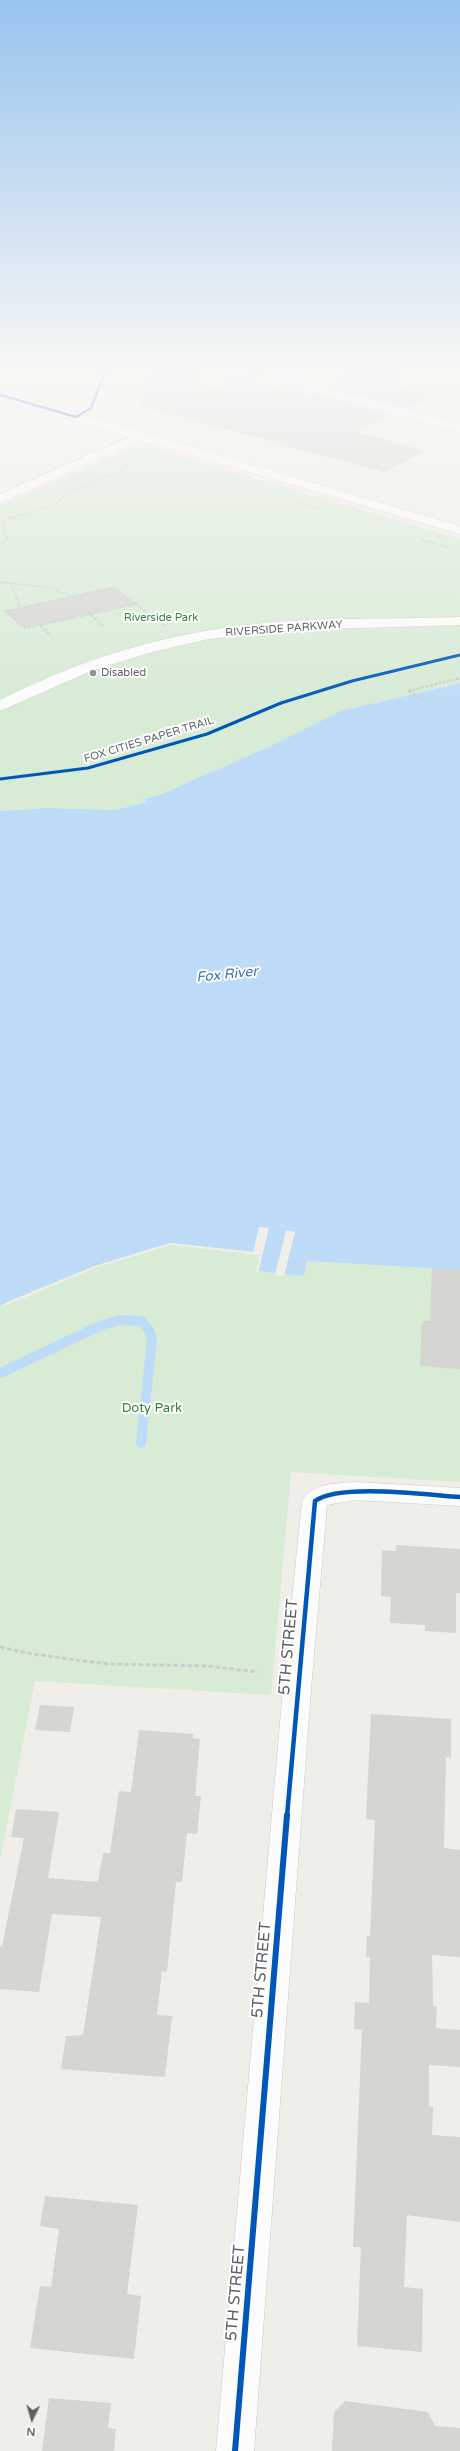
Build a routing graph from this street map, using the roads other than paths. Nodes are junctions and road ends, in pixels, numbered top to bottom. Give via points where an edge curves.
1 (44, 479) edge
2 (288, 479) edge
3 (0, 499) edge
4 (460, 530) edge
5 (460, 621) edge
6 (0, 706) edge
7 (460, 1497) edge
8 (235, 2451) edge

1 - 3 street
2 - 4 street
5 - 6 street, RIVERSIDE PARKWAY via 239,630 206,636 88,668 41,686
7 - 8 street, 5TH STREET via 355,1491 323,1495 315,1502

